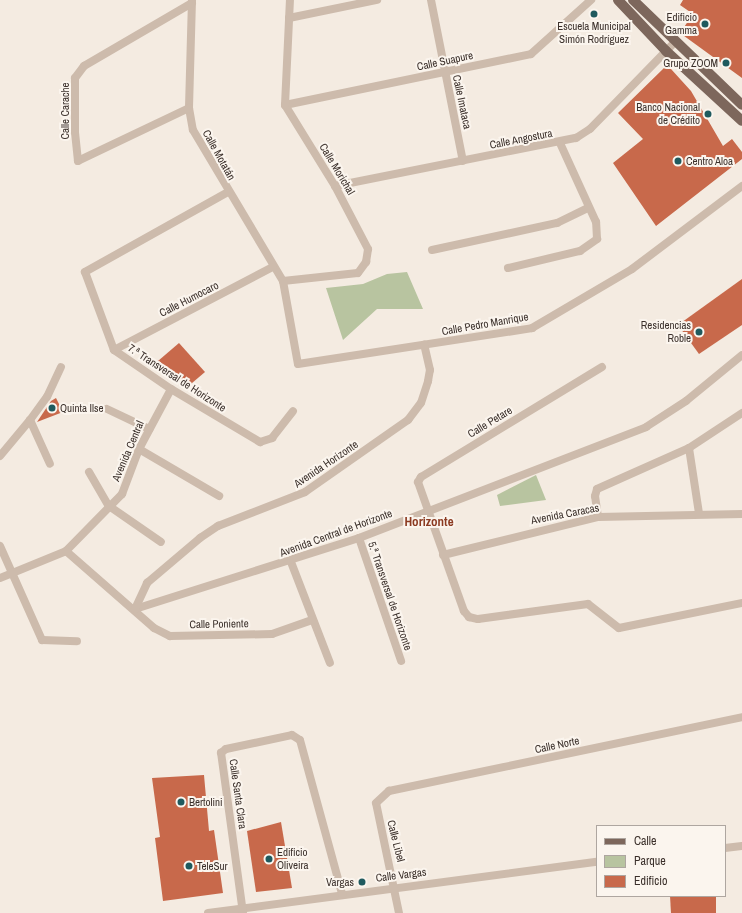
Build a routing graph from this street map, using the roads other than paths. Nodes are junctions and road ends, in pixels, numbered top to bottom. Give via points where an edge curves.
1 (290, 0) edge
2 (377, 0) edge
3 (431, 0) edge
4 (591, 0) edge
5 (618, 0) edge
6 (633, 0) edge
7 (192, 2) edge
8 (289, 18) junction
9 (674, 43) junction
10 (666, 51) junction
11 (444, 73) junction
12 (285, 105) junction
13 (742, 105) edge
14 (189, 108) junction
15 (742, 121) edge
16 (560, 143) junction
17 (463, 161) junction
18 (335, 186) junction
19 (742, 186) edge
20 (228, 192) junction
21 (588, 208) junction
22 (432, 250) dead end
23 (273, 267) junction
24 (508, 268) dead end
25 (283, 281) junction
26 (424, 345) junction
27 (114, 350) junction
28 (742, 355) edge
29 (61, 367) dead end
30 (602, 367) dead end
31 (171, 389) junction
32 (107, 409) dead end
33 (293, 411) dead end
34 (742, 413) edge
35 (30, 420) junction
36 (149, 429) junction
37 (689, 448) junction
38 (139, 449) junction
39 (0, 456) edge
40 (50, 464) dead end
41 (89, 472) dead end
42 (219, 496) dead end
43 (109, 506) junction
44 (426, 511) junction
45 (699, 514) junction
46 (742, 514) edge
47 (598, 517) junction
48 (359, 538) junction
49 (161, 542) dead end
50 (0, 546) edge
51 (66, 551) junction
52 (442, 555) junction
53 (291, 562) junction
54 (12, 573) junction
55 (0, 578) edge
56 (742, 603) edge
57 (135, 609) junction
58 (312, 620) junction
59 (77, 641) dead end
60 (401, 661) dead end
61 (330, 663) dead end
62 (742, 717) edge
63 (378, 799) joint
64 (742, 846) edge
65 (726, 848) edge
66 (596, 862) edge
67 (396, 887) junction
68 (342, 894) junction
69 (243, 910) edge
70 (208, 913) edge
71 (399, 913) edge

1 - 8 street
2 - 8 street
3 - 11 street, Calle Imataca
4 - 11 street, Calle Suapure via 531,54
5 - 10 main road
6 - 9 main road
7 - 14 street, Calle Motatán
7 - 14 street, Calle Carache via 84,66 75,78 78,161
8 - 12 street
9 - 10 street, Calle Angostura
9 - 13 main road via 715,77
10 - 15 main road
10 - 16 street, Calle Angostura via 590,129 576,138
11 - 12 street, Calle Suapure
11 - 17 street, Calle Imataca
12 - 18 street, Calle Morichal
14 - 20 street, Calle Motatán via 193,130
16 - 17 street, Calle Angostura
16 - 21 street
17 - 18 street, Calle Angostura
18 - 25 street, Calle Morichal via 368,249 366,262 358,273
19 - 26 street, Calle Pedro Manrique via 632,269 532,328
20 - 23 street, Calle Motatán
20 - 27 street, 7.ª Transversal de Horizonte via 85,272
21 - 22 street via 557,223
21 - 24 street via 599,231 598,239 590,246 580,251
23 - 25 street, Calle Motatán
23 - 27 street, Calle Humocaro
25 - 26 street, Calle Pedro Manrique via 298,364
26 - 57 street, Avenida Horizonte via 430,370 428,381 421,403 408,420 305,492 218,526 200,538 147,583
27 - 31 street, 7.ª Transversal de Horizonte
28 - 44 street, Avenida Central de Horizonte via 686,401 646,427
29 - 35 street via 47,397
30 - 44 street, Calle Petare via 421,477 417,486
31 - 33 street, 7.ª Transversal de Horizonte via 260,442 272,438
31 - 36 street, Avenida Central
32 - 36 street
34 - 37 street
35 - 39 street
35 - 40 street
36 - 38 street, Avenida Central
37 - 45 street
37 - 47 street via 597,489 595,496
38 - 42 street
38 - 43 street, Avenida Central via 122,494
41 - 43 street
43 - 49 street
43 - 51 street, Avenida Central
44 - 48 street, Avenida Central de Horizonte
44 - 52 street, Calle Petare
45 - 46 street, Avenida Caracas
45 - 47 street, Avenida Caracas
47 - 52 street, Avenida Caracas
48 - 53 street, Avenida Central de Horizonte
48 - 60 street, 5.ª Transversal de Horizonte
50 - 54 street
51 - 54 street
51 - 57 street
52 - 56 street, Calle Petare via 464,610 473,619 588,604 619,628
53 - 57 street, Avenida Central de Horizonte
53 - 58 street
54 - 55 street
54 - 59 street via 42,640
57 - 58 street, Calle Poniente via 154,628 170,636 272,634
58 - 61 street
62 - 63 street, Calle Norte via 389,791
63 - 67 street, Calle Libel via 376,811
64 - 65 street
66 - 67 street, Calle Vargas
67 - 68 street, Calle Vargas
67 - 71 street, Calle Libel
68 - 69 street, Calle Vargas
68 - 69 street, Calle Santa Clara via 300,740 292,736 226,749 221,753
69 - 70 street, Calle Vargas

